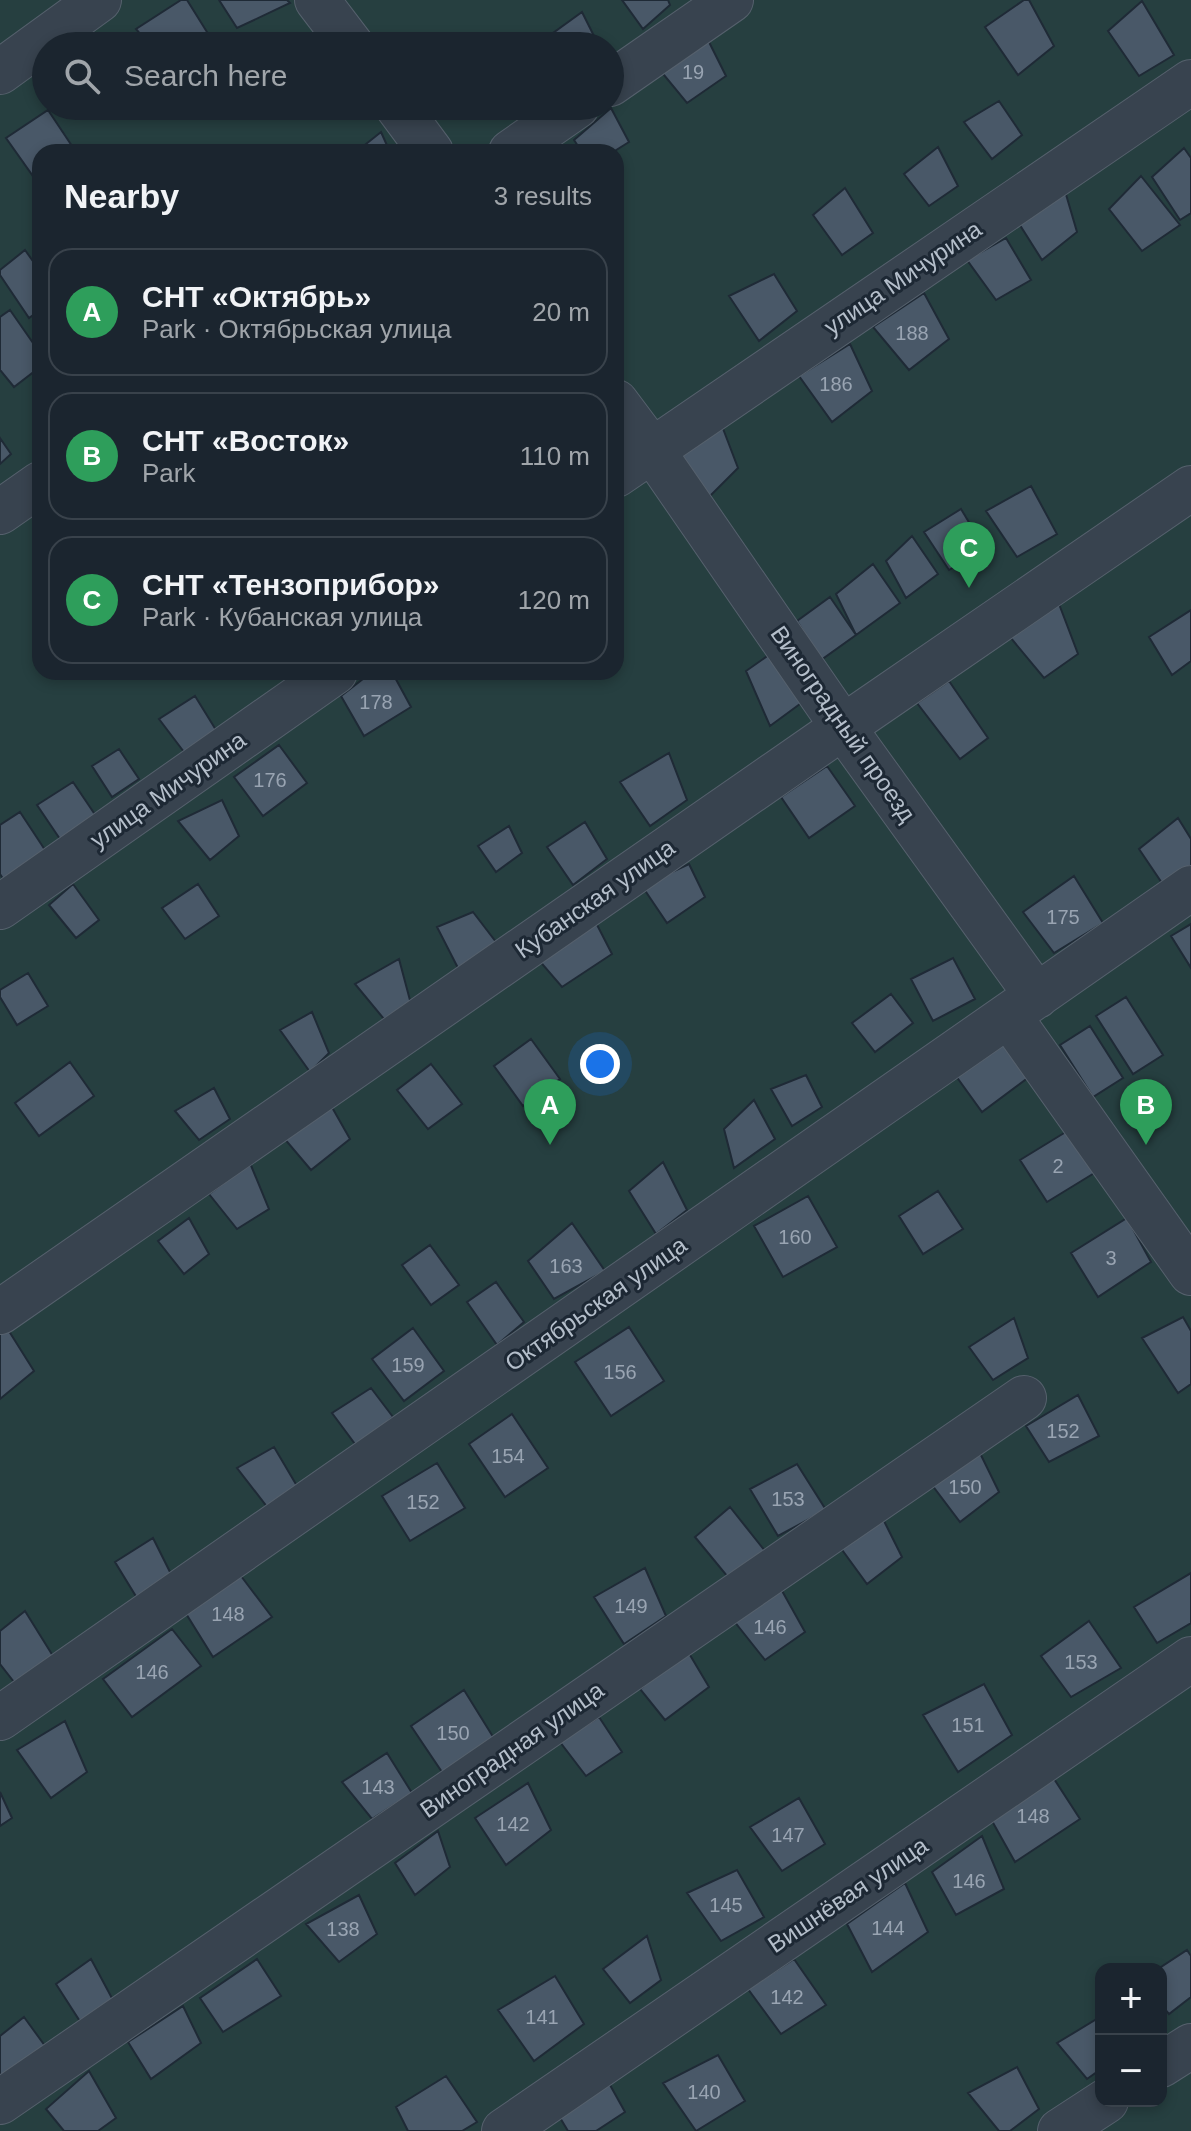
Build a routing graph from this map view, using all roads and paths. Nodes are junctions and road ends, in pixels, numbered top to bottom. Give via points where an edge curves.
1 (99, 0) edge
2 (317, 0) edge
3 (731, 0) edge
4 (55, 32) edge
5 (341, 32) edge
6 (32, 49) edge
7 (0, 72) edge
8 (624, 74) edge
9 (1191, 82) edge
10 (407, 120) edge
11 (557, 120) edge
12 (425, 144) edge
13 (522, 144) edge
14 (624, 413) edge
15 (652, 450) junction
16 (624, 469) edge
17 (1191, 488) edge
18 (32, 490) edge
19 (0, 512) edge
20 (324, 680) edge
21 (843, 727) junction
22 (1191, 888) edge
23 (0, 907) edge
24 (1023, 1006) junction
25 (1191, 1273) edge
26 (0, 1312) edge
27 (1024, 1398) dead end
28 (1191, 1659) edge
29 (0, 1718) edge
30 (1191, 2046) edge
31 (1167, 2061) edge
32 (0, 2102) edge
33 (1097, 2107) edge
34 (504, 2131) edge
35 (1060, 2131) edge

1 - 4 street
2 - 5 street
3 - 8 street
6 - 7 street
9 - 15 street, улица Мичурина
10 - 12 street
11 - 13 street
14 - 15 street, Виноградный проезд
15 - 16 street, улица Мичурина
15 - 21 street, Виноградный проезд
17 - 21 street, Кубанская улица
18 - 19 street
20 - 23 street, улица Мичурина
21 - 24 street, Виноградный проезд
21 - 26 street, Кубанская улица
22 - 24 street, Октябрьская улица
24 - 25 street, Виноградный проезд
24 - 29 street, Октябрьская улица
27 - 32 street, Виноградная улица
28 - 34 street, Вишнёвая улица
30 - 31 street
33 - 35 street

